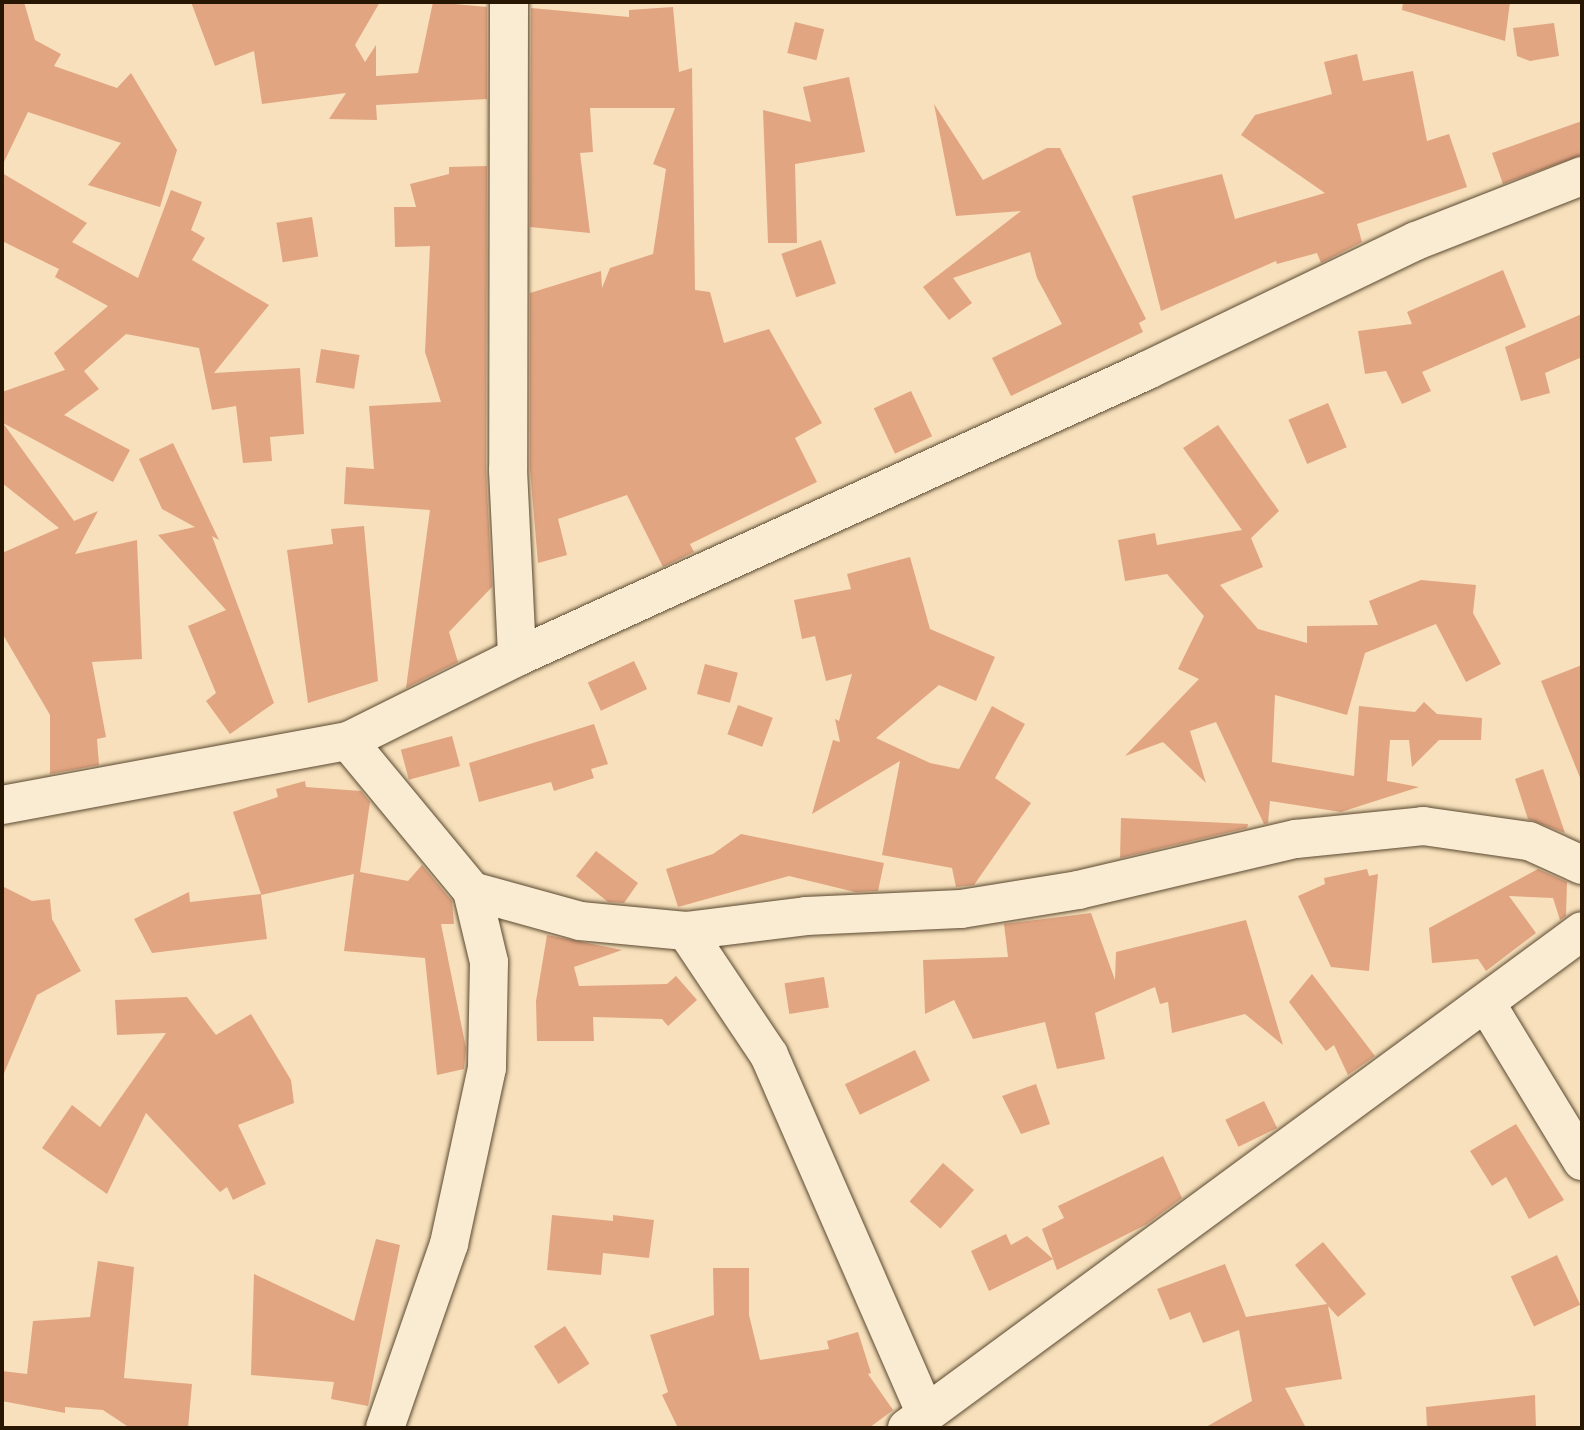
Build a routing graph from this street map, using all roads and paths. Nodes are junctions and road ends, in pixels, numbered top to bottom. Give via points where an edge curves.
1 (509, 2) edge
2 (1582, 176) edge
3 (517, 657) junction
4 (348, 741) junction
5 (2, 805) edge
6 (1582, 865) edge
7 (472, 891) junction
8 (686, 931) junction
9 (1582, 931) edge
10 (1486, 1003) junction
11 (1582, 1161) edge
12 (917, 1421) edge
13 (385, 1428) edge

1 - 3 street via 508,470
2 - 3 street via 1416,241 1136,376
3 - 4 street
4 - 5 street
4 - 7 street
6 - 8 street via 1529,841 1423,826 1296,839 1078,890 961,909 806,916
7 - 8 street via 580,921
7 - 13 street via 489,961 487,1068 449,1244
8 - 12 street via 769,1055
9 - 10 street
10 - 11 street
10 - 12 street

